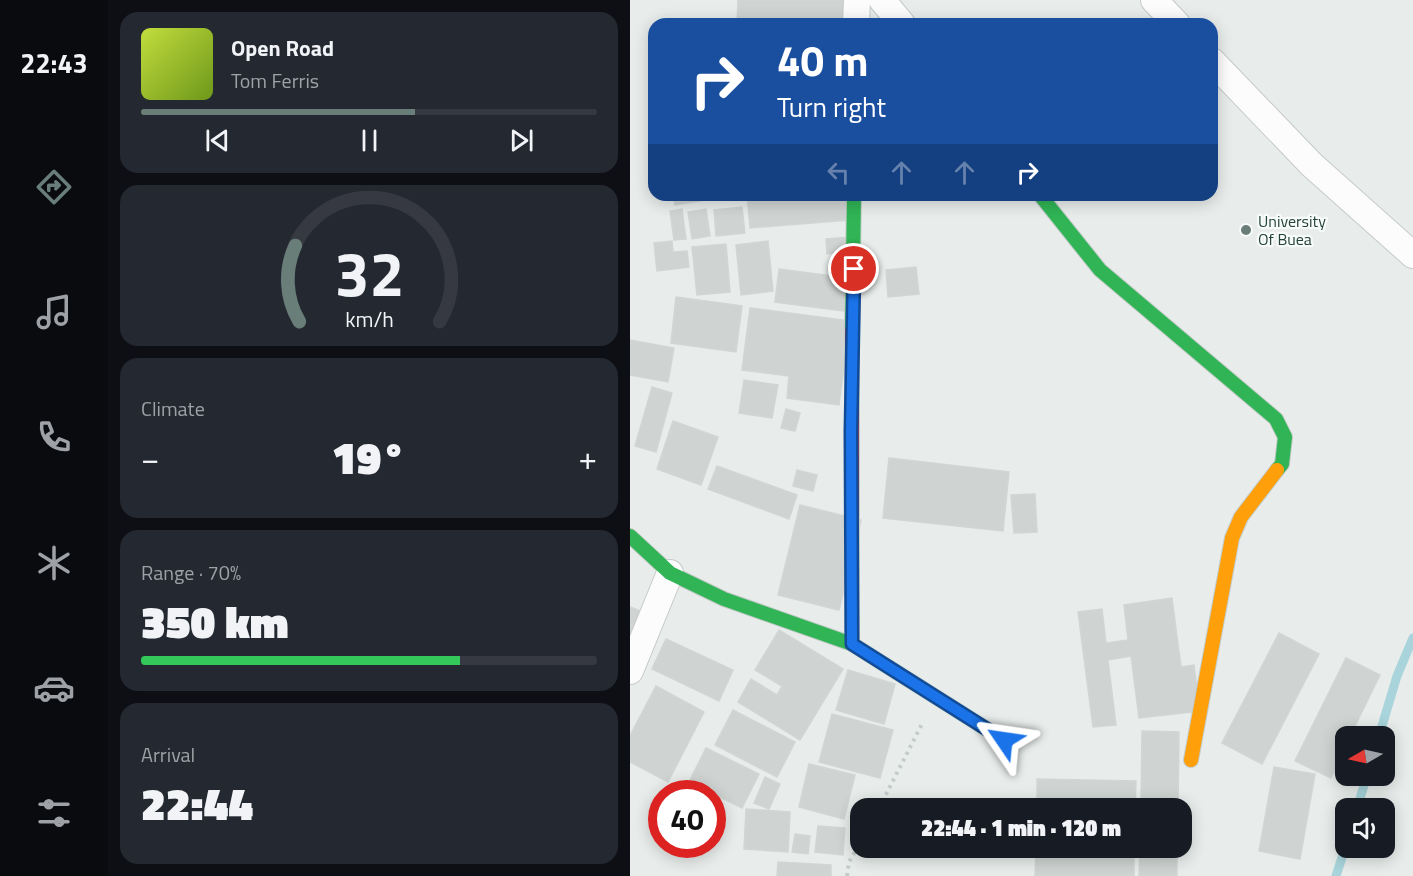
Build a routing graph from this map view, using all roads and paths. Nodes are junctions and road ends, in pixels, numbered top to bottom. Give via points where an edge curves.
1 (857, 0) edge
2 (882, 0) edge
3 (1154, 0) edge
4 (856, 18) edge
5 (897, 18) edge
6 (1171, 18) edge
7 (1218, 67) edge
8 (854, 201) edge
9 (1045, 201) edge
10 (1413, 255) edge
11 (630, 536) edge
12 (670, 573) junction
13 (852, 644) junction
14 (630, 671) edge
15 (936, 697) junction
16 (1004, 740) dead end
17 (1191, 760) dead end
18 (884, 798) edge
19 (851, 858) edge
20 (847, 876) edge

1 - 4 street
2 - 5 street
3 - 6 street
7 - 10 street via 1312,165
8 - 13 street
9 - 17 street via 1100,270 1276,419 1286,437 1282,464 1240,517 1232,538
11 - 12 street
12 - 13 street via 724,599
12 - 14 street
13 - 15 street
15 - 16 street
15 - 18 path
19 - 20 path

